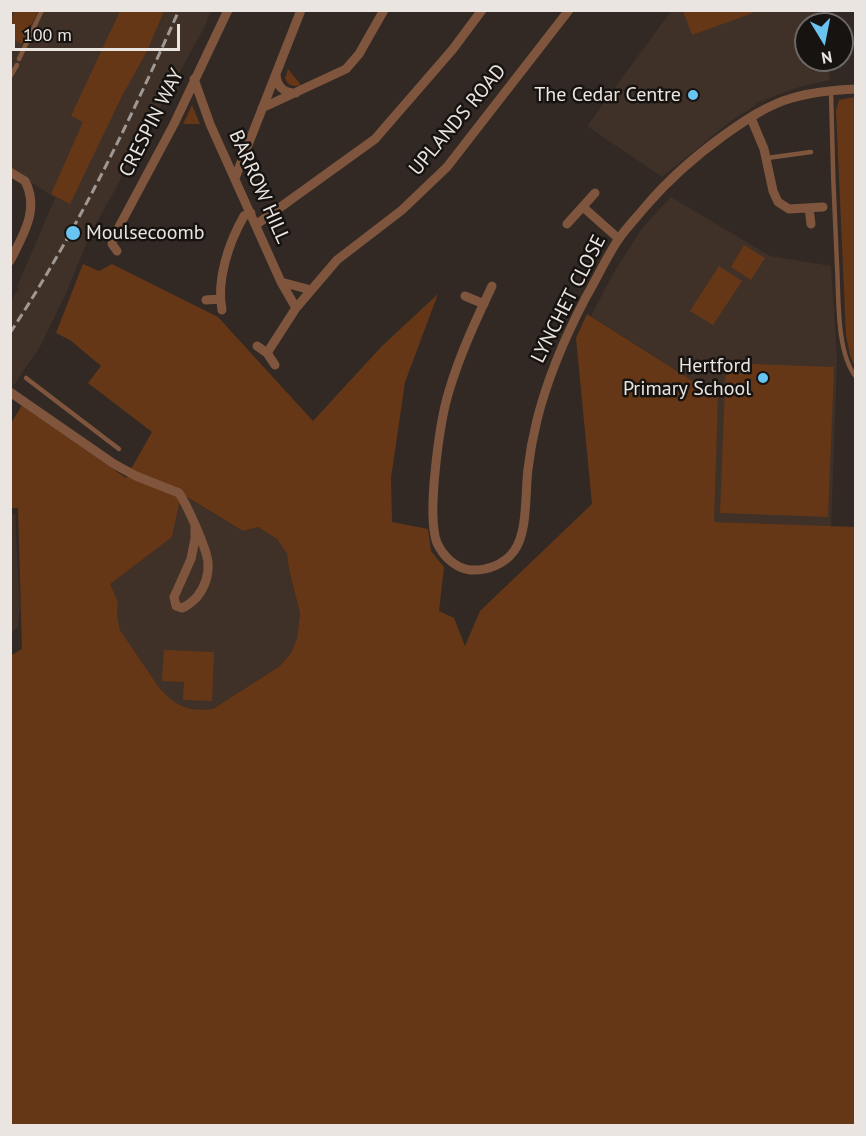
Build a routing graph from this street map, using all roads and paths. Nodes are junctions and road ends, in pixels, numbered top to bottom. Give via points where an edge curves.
1 (42, 10) edge
2 (228, 10) edge
3 (301, 10) edge
4 (384, 10) edge
5 (483, 10) edge
6 (569, 10) edge
7 (276, 73) junction
8 (10, 77) edge
9 (194, 79) junction
10 (855, 89) edge
11 (831, 91) junction
12 (296, 93) junction
13 (262, 108) junction
14 (751, 118) junction
15 (811, 152) dead end
16 (767, 158) junction
17 (10, 172) edge
18 (235, 178) junction
19 (595, 193) dead end
20 (583, 207) junction
21 (823, 207) dead end
22 (809, 208) junction
23 (251, 213) junction
24 (257, 224) junction
25 (567, 224) dead end
26 (811, 224) dead end
27 (619, 239) junction
28 (117, 251) dead end
29 (10, 261) edge
30 (281, 282) junction
31 (492, 285) dead end
32 (311, 290) junction
33 (465, 296) dead end
34 (220, 299) junction
35 (206, 300) dead end
36 (484, 303) junction
37 (296, 308) junction
38 (222, 310) dead end
39 (257, 346) dead end
40 (267, 353) junction
41 (275, 364) dead end
42 (855, 377) edge
43 (26, 378) dead end
44 (10, 392) edge
45 (119, 449) dead end
46 (195, 526) junction

1 - 8 lane
2 - 9 street, CRESPIN WAY
3 - 7 street
4 - 12 street via 346,69
5 - 24 street via 375,138
6 - 32 street, UPLANDS ROAD via 447,166 402,210 337,260
7 - 12 street via 281,88
7 - 13 street
9 - 18 street, BARROW HILL
9 - 28 street, CRESPIN WAY via 113,238
10 - 11 street, LYNCHET CLOSE
11 - 14 street, LYNCHET CLOSE via 790,98
11 - 42 lane via 839,303 843,345
12 - 13 street
13 - 18 street
14 - 16 street
14 - 27 street, LYNCHET CLOSE via 670,178
15 - 16 lane
16 - 22 street via 778,202 789,209
17 - 29 street via 25,181 32,204
18 - 23 street, BARROW HILL
19 - 20 street
20 - 25 street
20 - 27 street
21 - 22 street
22 - 26 street
23 - 24 street, BARROW HILL
23 - 34 street via 244,216 232,238
24 - 30 street, BARROW HILL
27 - 36 street, LYNCHET CLOSE via 567,333 544,390 517,546 501,563 476,570 465,569 448,559 437,543 434,521 442,417 459,360
30 - 32 street
30 - 37 street, BARROW HILL
31 - 36 street, LYNCHET CLOSE
32 - 37 street, UPLANDS ROAD
33 - 36 street
34 - 35 street
34 - 38 street
37 - 40 street, UPLANDS ROAD
39 - 40 street
40 - 41 street
43 - 45 lane
44 - 46 street via 114,465 177,491
46 - 46 street via 208,572 199,594 182,608 176,606 174,597 191,559

